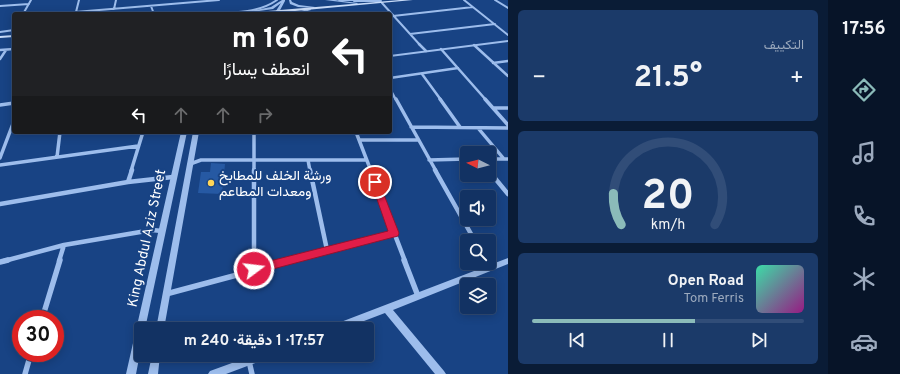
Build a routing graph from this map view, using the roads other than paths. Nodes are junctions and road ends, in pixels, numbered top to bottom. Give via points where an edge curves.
1 (31, 0) edge
2 (79, 0) edge
3 (116, 0) edge
4 (219, 0) edge
5 (277, 0) edge
6 (284, 0) edge
7 (290, 0) edge
8 (326, 0) edge
9 (339, 0) edge
10 (388, 0) edge
11 (393, 0) edge
12 (411, 0) edge
13 (464, 0) edge
14 (495, 0) edge
15 (195, 1) edge
16 (357, 1) edge
17 (381, 2) edge
18 (28, 4) junction
19 (0, 6) edge
20 (152, 6) junction
21 (473, 7) junction
22 (312, 8) junction
23 (508, 8) edge
24 (114, 9) junction
25 (24, 12) edge
26 (76, 12) joint
27 (154, 12) edge
28 (219, 12) edge
29 (247, 12) edge
30 (280, 12) edge
31 (300, 12) edge
32 (390, 12) edge
33 (393, 16) joint
34 (495, 24) junction
35 (12, 32) edge
36 (0, 34) edge
37 (410, 34) junction
38 (508, 35) edge
39 (508, 41) edge
40 (474, 45) junction
41 (12, 49) edge
42 (441, 49) junction
43 (0, 50) edge
44 (6, 50) junction
45 (426, 51) junction
46 (392, 56) edge
47 (0, 59) edge
48 (508, 61) edge
49 (493, 63) junction
50 (458, 68) junction
51 (422, 74) junction
52 (507, 75) edge
53 (392, 78) edge
54 (392, 93) edge
55 (12, 103) edge
56 (0, 105) edge
57 (493, 108) junction
58 (508, 108) edge
59 (12, 126) edge
60 (508, 126) edge
61 (411, 127) junction
62 (460, 128) junction
63 (478, 128) junction
64 (60, 134) edge
65 (142, 134) edge
66 (183, 134) edge
67 (196, 134) edge
68 (254, 134) edge
69 (357, 134) edge
70 (359, 140) junction
71 (418, 140) junction
72 (138, 146) junction
73 (180, 146) junction
74 (57, 157) junction
75 (0, 158) edge
76 (506, 159) edge
77 (254, 160) junction
78 (308, 160) junction
79 (366, 160) junction
80 (429, 160) junction
81 (460, 160) edge
82 (0, 165) edge
83 (188, 166) junction
84 (173, 177) junction
85 (496, 179) edge
86 (128, 182) junction
87 (184, 189) junction
88 (508, 194) edge
89 (0, 204) edge
90 (162, 231) junction
91 (394, 233) junction
92 (471, 234) edge
93 (64, 245) junction
94 (327, 250) junction
95 (508, 261) edge
96 (0, 262) edge
97 (496, 264) edge
98 (254, 269) junction
99 (479, 270) edge
100 (165, 294) junction
101 (418, 296) junction
102 (386, 308) junction
103 (45, 310) edge
104 (161, 322) edge
105 (351, 322) edge
106 (28, 362) edge
107 (155, 362) edge
108 (246, 362) edge
109 (249, 362) edge
110 (25, 374) edge
111 (131, 374) edge
112 (152, 374) edge
113 (213, 374) edge
114 (252, 374) edge
115 (441, 374) edge

1 - 18 street
2 - 26 street
3 - 24 street
4 - 15 street
5 - 28 street via 269,6 256,9
6 - 29 street via 272,8
6 - 30 street
7 - 22 street via 292,4
7 - 30 street
8 - 16 street
9 - 16 street
10 - 17 main road
11 - 17 main road
12 - 17 main road
13 - 21 street
14 - 23 street
15 - 20 street
16 - 17 main road
16 - 22 main road
17 - 22 main road
17 - 32 street
18 - 19 street
18 - 25 street
20 - 24 street
20 - 27 street
21 - 33 street
21 - 34 street
22 - 30 main road
22 - 31 street
24 - 26 street
33 - 37 street
34 - 37 street
34 - 38 street
35 - 36 main road
37 - 45 street
39 - 40 street
40 - 42 street
40 - 49 street
41 - 44 street
42 - 45 street
42 - 50 street
43 - 44 street
44 - 47 street
45 - 46 street
48 - 49 street
49 - 52 street
50 - 51 street
50 - 57 street
51 - 53 street
51 - 62 street
54 - 61 street
55 - 56 street
57 - 58 street
57 - 60 street
59 - 75 street
60 - 63 street
61 - 62 street
61 - 71 street
62 - 63 street
63 - 76 street
64 - 74 street
65 - 72 street
66 - 73 street, King Abdul Aziz Street
67 - 83 street, King Abdul Aziz Street
68 - 77 street
69 - 70 street
70 - 71 street
70 - 79 street
71 - 80 street
72 - 74 street
72 - 86 street
73 - 84 street, King Abdul Aziz Street
73 - 87 street via 185,144 188,147 183,176
74 - 82 street
77 - 78 street
77 - 83 street via 198,161
77 - 98 street
78 - 79 street
78 - 94 street
79 - 91 street
80 - 81 street
80 - 92 street
83 - 87 street, King Abdul Aziz Street
84 - 86 street
84 - 90 street, King Abdul Aziz Street
85 - 88 street
86 - 89 street
87 - 100 street, King Abdul Aziz Street
90 - 93 street via 152,230
90 - 111 street, King Abdul Aziz Street
91 - 94 street
91 - 101 street
93 - 96 street
93 - 103 street
94 - 98 street
95 - 97 street
98 - 100 street
99 - 101 street
100 - 104 street, King Abdul Aziz Street
101 - 102 street
102 - 105 street
102 - 115 street
106 - 110 street
107 - 112 street
108 - 113 street
109 - 114 street

